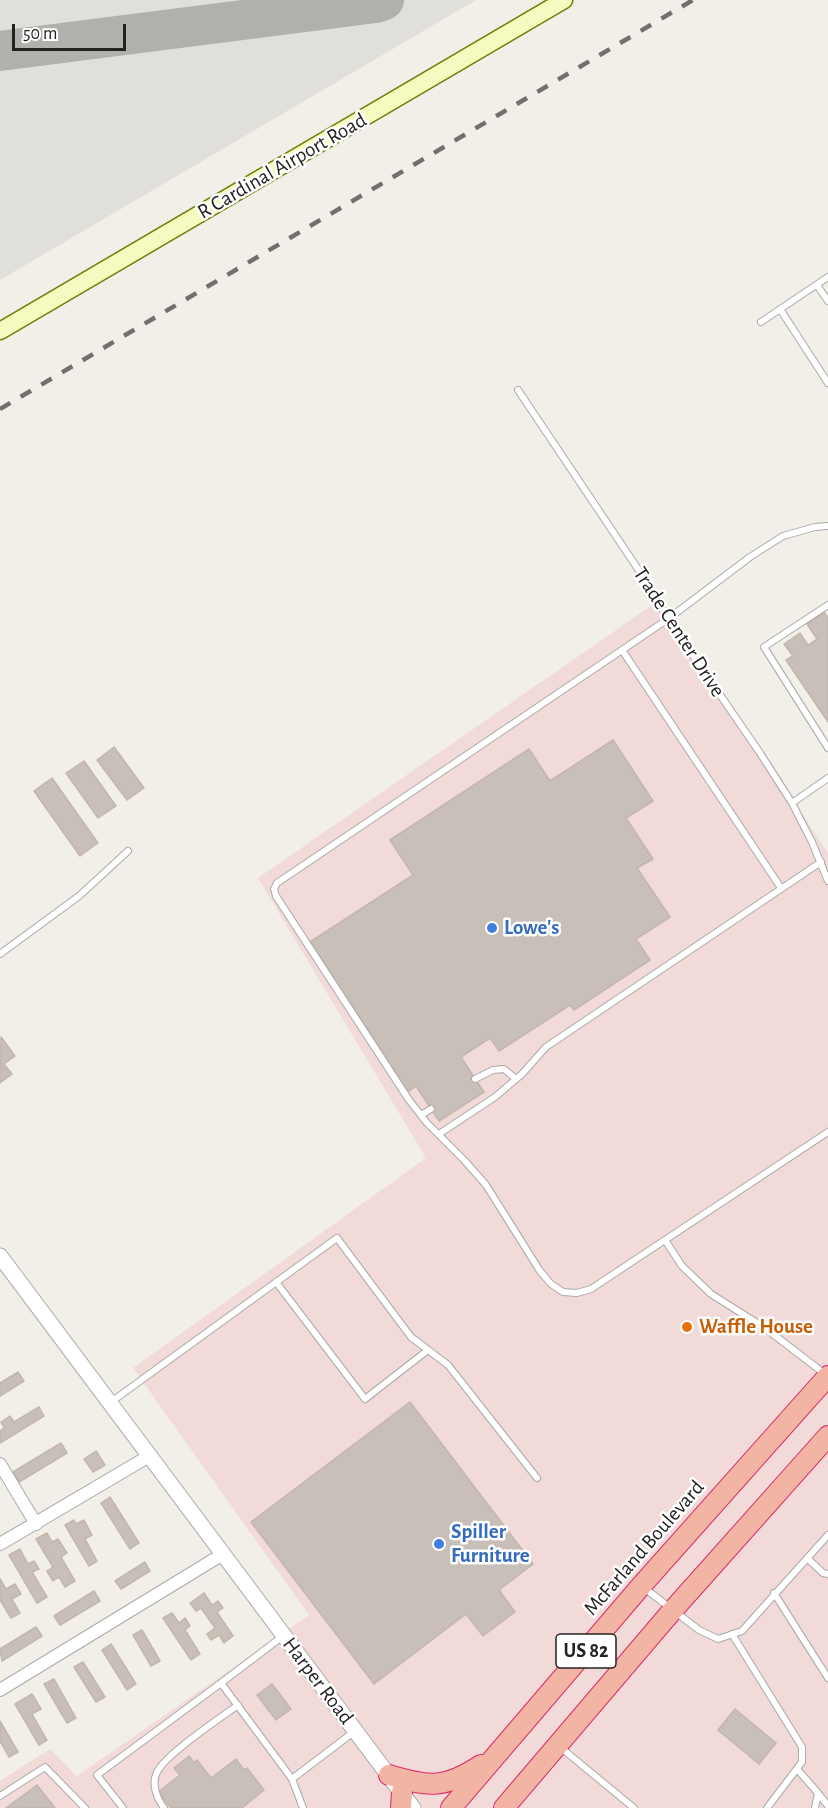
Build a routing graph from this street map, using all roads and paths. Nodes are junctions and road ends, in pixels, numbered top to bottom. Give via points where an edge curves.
1 (564, 0) edge
2 (828, 278) edge
3 (817, 285) junction
4 (828, 301) edge
5 (780, 309) junction
6 (762, 322) dead end
7 (0, 331) edge
8 (828, 382) edge
9 (519, 390) dead end
10 (828, 526) edge
11 (828, 605) edge
12 (668, 619) junction
13 (622, 650) junction
14 (828, 748) edge
15 (828, 778) edge
16 (792, 803) junction
17 (128, 851) dead end
18 (820, 862) junction
19 (828, 881) edge
20 (782, 888) junction
21 (0, 954) edge
22 (516, 1078) junction
23 (475, 1079) dead end
24 (431, 1109) dead end
25 (421, 1115) junction
26 (828, 1132) edge
27 (438, 1134) junction
28 (665, 1240) junction
29 (0, 1256) edge
30 (276, 1282) junction
31 (428, 1350) junction
32 (828, 1376) edge
33 (110, 1402) junction
34 (828, 1436) edge
35 (151, 1455) junction
36 (0, 1464) edge
37 (537, 1478) dead end
38 (36, 1524) junction
39 (828, 1535) edge
40 (0, 1544) edge
41 (223, 1554) junction
42 (807, 1558) junction
43 (828, 1574) edge
44 (641, 1586) junction
45 (774, 1593) junction
46 (672, 1611) junction
47 (732, 1634) junction
48 (284, 1635) junction
49 (828, 1678) edge
50 (221, 1683) junction
51 (0, 1690) edge
52 (238, 1705) junction
53 (356, 1730) junction
54 (558, 1745) junction
55 (498, 1754) junction
56 (797, 1769) junction
57 (389, 1775) junction
58 (292, 1779) junction
59 (818, 1792) junction
60 (0, 1796) edge
61 (402, 1800) edge
62 (828, 1806) edge
63 (85, 1808) edge
64 (123, 1808) edge
65 (164, 1808) edge
66 (303, 1808) edge
67 (413, 1808) edge
68 (451, 1808) edge
69 (504, 1808) edge
70 (634, 1808) edge
71 (766, 1808) edge
72 (815, 1808) edge

1 - 7 main road, R Cardinal Airport Road
2 - 3 lane
3 - 4 lane
3 - 5 lane
5 - 6 lane
5 - 8 lane
9 - 12 lane, Trade Center Drive
10 - 12 lane via 783,536
11 - 14 lane via 764,647
12 - 13 lane
12 - 16 lane, Trade Center Drive
13 - 20 lane
13 - 25 lane via 277,883 274,889
15 - 16 lane
16 - 18 lane, Trade Center Drive
17 - 21 lane via 79,896
18 - 19 lane, Trade Center Drive
18 - 20 lane
20 - 22 lane via 546,1047
22 - 23 lane via 504,1069
22 - 27 lane
24 - 25 lane
25 - 27 lane
26 - 28 lane
27 - 28 lane via 486,1185 540,1271 563,1292 591,1289
28 - 32 lane via 682,1266 711,1294 765,1328
29 - 33 street, Harper Road
30 - 31 lane via 337,1238 411,1337
30 - 31 lane via 365,1400
30 - 33 lane
31 - 37 lane via 448,1365
32 - 44 highway, McFarland Boulevard / US 82
33 - 35 street, Harper Road
34 - 46 highway, US 82
35 - 38 street
35 - 41 street, Harper Road
36 - 38 street
38 - 40 street
39 - 42 lane
41 - 48 street, Harper Road
41 - 51 street
42 - 43 lane
42 - 45 lane
44 - 46 lane
44 - 55 highway, McFarland Boulevard / US 82
45 - 47 lane via 742,1631
45 - 49 lane
46 - 47 lane via 718,1639
46 - 54 highway, US 82
47 - 56 lane via 802,1747 802,1762
48 - 50 lane
48 - 53 street, Harper Road
50 - 52 lane
50 - 64 lane via 97,1775
52 - 58 lane
52 - 65 lane via 168,1759 156,1773 158,1800
53 - 57 street, Harper Road
53 - 58 lane
54 - 69 highway, US 82
54 - 70 lane
55 - 57 highway via 467,1775 444,1784 419,1784
55 - 68 highway, McFarland Boulevard / US 82
56 - 59 lane
56 - 71 lane
57 - 61 street, Harper Road
58 - 66 lane
59 - 62 lane
59 - 72 lane
60 - 63 lane via 45,1767
61 - 67 street, Harper Road

